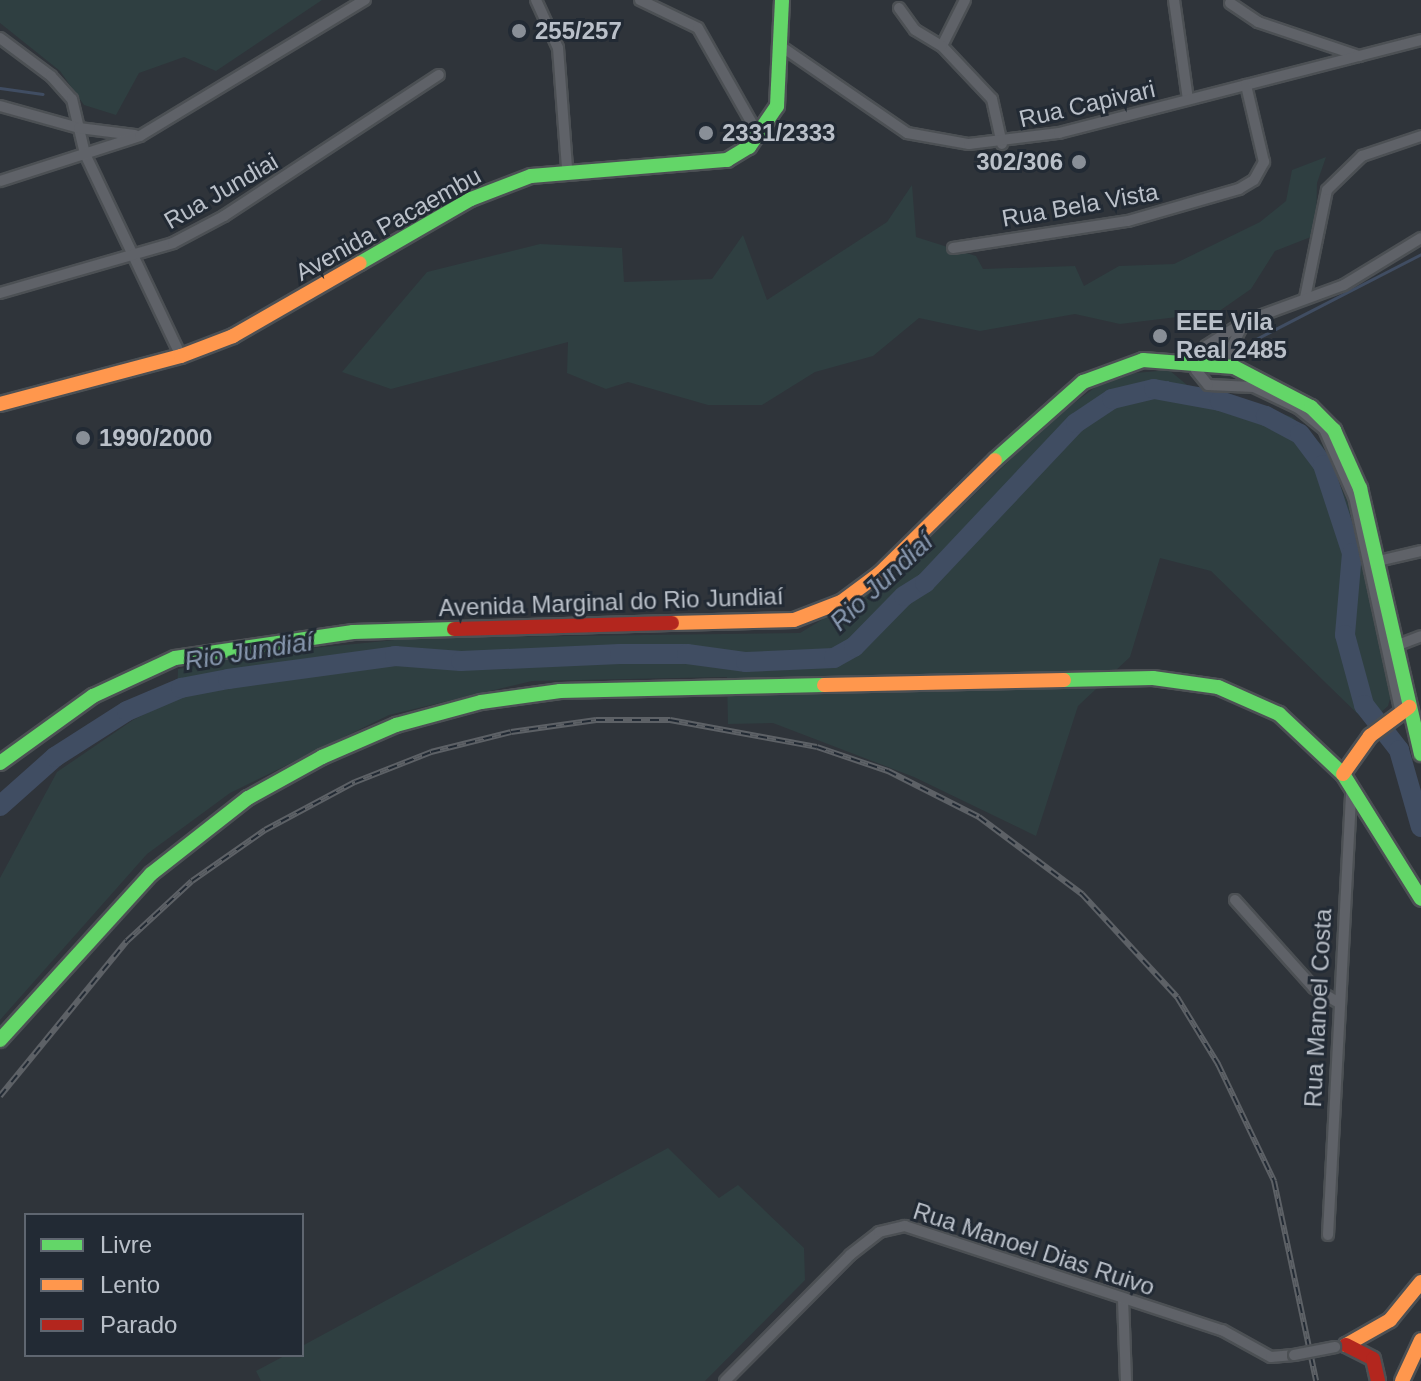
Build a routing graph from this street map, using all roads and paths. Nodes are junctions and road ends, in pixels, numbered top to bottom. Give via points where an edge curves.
1 (365, 0) edge
2 (536, 0) edge
3 (640, 0) edge
4 (782, 0) edge
5 (965, 0) edge
6 (1174, 0) edge
7 (1230, 3) dead end
8 (899, 8) dead end
9 (0, 38) edge
10 (1421, 40) edge
11 (942, 46) junction
12 (782, 47) junction
13 (1361, 57) junction
14 (439, 75) dead end
15 (1246, 85) junction
16 (1188, 99) junction
17 (0, 106) edge
18 (79, 128) junction
19 (140, 136) junction
20 (759, 136) junction
21 (1421, 136) edge
22 (1002, 144) junction
23 (85, 154) junction
24 (567, 169) junction
25 (0, 181) edge
26 (1421, 238) edge
27 (953, 248) dead end
28 (136, 256) junction
29 (0, 293) edge
30 (1305, 298) junction
31 (1246, 321) junction
32 (1208, 344) junction
33 (1230, 350) junction
34 (181, 356) junction
35 (1199, 361) junction
36 (1234, 367) junction
37 (0, 404) edge
38 (1421, 551) edge
39 (1372, 562) junction
40 (1421, 636) edge
41 (1391, 647) junction
42 (1401, 711) junction
43 (1421, 754) edge
44 (0, 763) edge
45 (1347, 779) junction
46 (1421, 899) edge
47 (1235, 900) dead end
48 (1337, 1002) junction
49 (0, 1040) edge
50 (1328, 1235) dead end
51 (1421, 1282) edge
52 (1123, 1299) junction
53 (1421, 1340) edge
54 (1341, 1346) junction
55 (725, 1381) edge
56 (1126, 1381) edge
57 (1378, 1381) edge
58 (1402, 1381) edge

1 - 19 street
2 - 24 street via 558,48
3 - 20 street via 698,28
4 - 12 main road, Avenida Pacaembu
5 - 11 street
6 - 16 street
7 - 13 street via 1258,22
8 - 11 street via 915,30
9 - 18 street via 68,92
10 - 13 street, Rua Capivari
11 - 22 street via 992,99
12 - 20 main road, Avenida Pacaembu via 777,106
12 - 22 street, Rua Capivari via 907,133 934,141
13 - 15 street, Rua Capivari
14 - 28 street, Rua Jundiai via 224,216
15 - 16 street, Rua Capivari
15 - 27 street, Rua Bela Vista via 1264,162 1254,180 1239,189 1128,221
16 - 22 street, Rua Capivari
17 - 18 street
18 - 19 street
18 - 23 street
19 - 23 street
20 - 24 main road, Avenida Pacaembu via 749,147 713,163
21 - 30 street via 1362,156 1331,183
23 - 25 street
23 - 28 street
24 - 34 main road, Avenida Pacaembu via 531,176 471,199 233,336
26 - 30 street via 1344,285
28 - 29 street, Rua Jundiai
28 - 34 street
30 - 31 street
31 - 32 street
31 - 33 street
32 - 33 street
32 - 35 street
33 - 36 street
34 - 37 main road, Avenida Pacaembu
35 - 36 main road, Avenida Marginal do Rio Jundiaí
35 - 39 street via 1198,378 1208,385 1254,387 1298,408 1324,429 1354,497
35 - 44 main road, Avenida Marginal do Rio Jundiaí via 1143,360 1083,382 1050,406 880,573 841,602 794,620 353,632 175,658 93,696
36 - 39 main road, Avenida Marginal do Rio Jundiaí via 1311,407 1334,430 1360,488
38 - 39 street
39 - 41 main road, Avenida Marginal do Rio Jundiaí
40 - 41 street
41 - 42 main road, Avenida Marginal do Rio Jundiaí
42 - 43 main road, Avenida Marginal do Rio Jundiaí
42 - 45 main road via 1361,748
45 - 46 main road
45 - 48 street, Rua Manoel Costa
45 - 49 main road via 1279,714 1248,696 1182,680 560,691 481,702 396,725 322,757 248,798 151,874
47 - 48 street via 1314,988
48 - 50 street, Rua Manoel Costa
51 - 54 main road via 1390,1320
52 - 54 street, Rua Manoel Dias Ruivo, bridge via 1244,1340 1271,1357
52 - 55 street, Rua Manoel Dias Ruivo via 918,1228 887,1228 850,1255
52 - 56 street
53 - 58 main road
54 - 57 main road via 1373,1359

